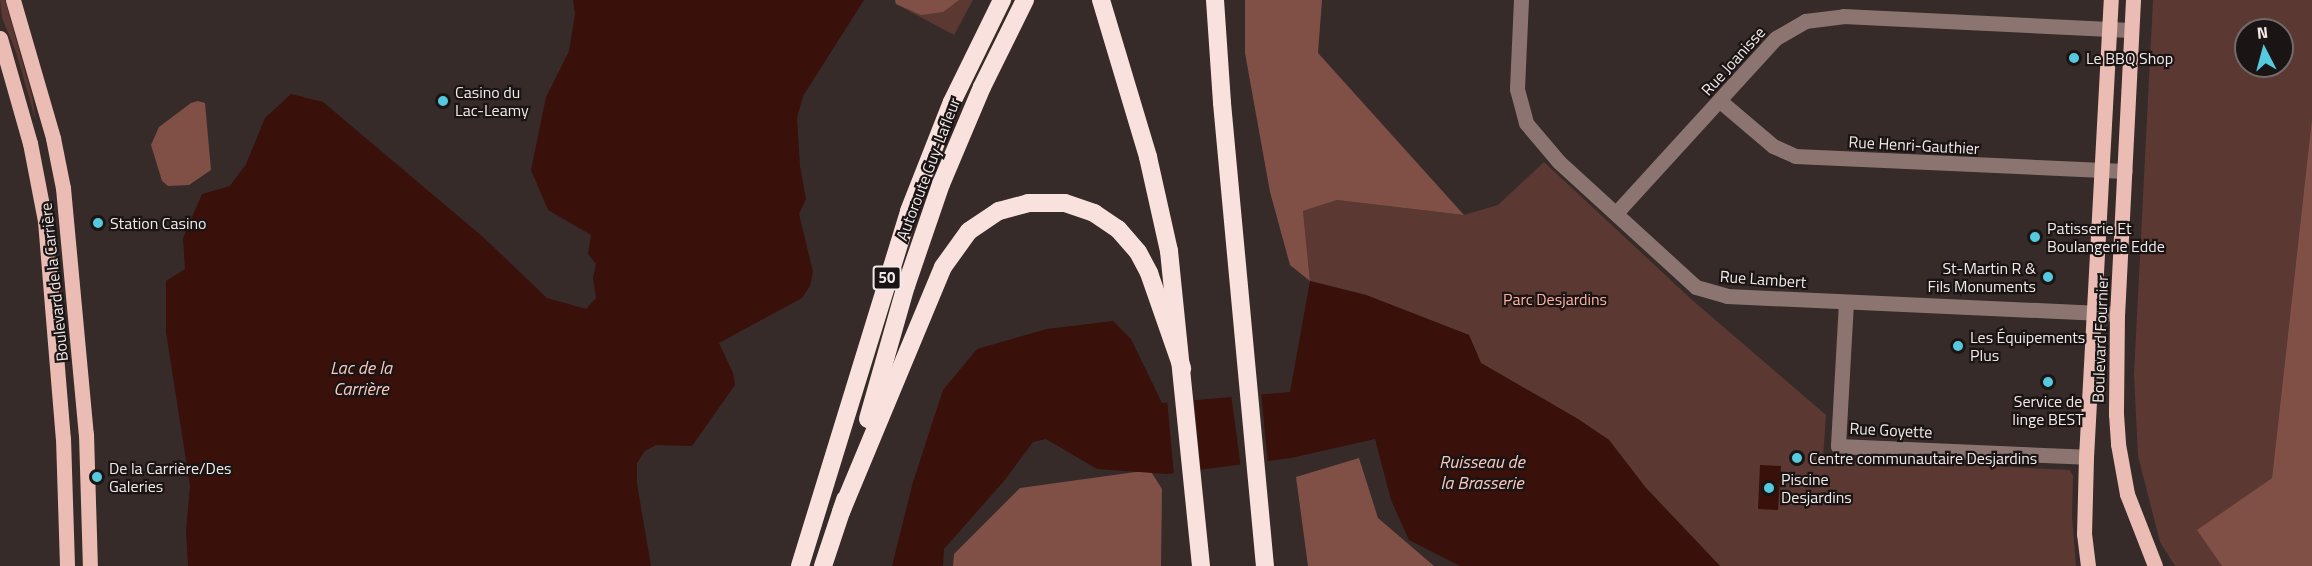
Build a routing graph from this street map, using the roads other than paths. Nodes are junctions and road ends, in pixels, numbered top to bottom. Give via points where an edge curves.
1 (13, 0) edge
2 (1002, 0) edge
3 (1025, 0) edge
4 (1101, 0) edge
5 (1215, 0) edge
6 (1521, 0) edge
7 (2111, 0) edge
8 (2133, 0) edge
9 (2110, 29) junction
10 (2131, 30) junction
11 (0, 38) edge
12 (1720, 101) junction
13 (2103, 171) junction
14 (2125, 171) junction
15 (1616, 213) junction
16 (1846, 302) junction
17 (2095, 313) junction
18 (2117, 314) junction
19 (1182, 368) junction
20 (2086, 457) junction
21 (841, 512) junction
22 (67, 566) edge
23 (90, 566) edge
24 (800, 566) edge
25 (823, 566) edge
26 (1201, 566) edge
27 (1266, 566) edge
28 (2088, 566) edge
29 (2155, 566) edge

1 - 23 main road, Boulevard de la Carrière via 53,138 63,188 86,434
2 - 24 highway, Autoroute Guy-Lafleur / 50 via 958,89 909,211
3 - 21 highway, Autoroute Guy-Lafleur / 50 via 968,117 933,207 906,286
4 - 19 highway via 1160,205
5 - 27 highway
6 - 15 street, Rue Lambert via 1517,89 1526,123 1559,162
7 - 9 main road, Boulevard Fournier
8 - 10 main road, Boulevard Fournier
9 - 10 street, Rue Joanisse
9 - 12 street, Rue Joanisse via 1817,18 1795,25 1776,38
9 - 13 main road, Boulevard Fournier
10 - 14 main road, Boulevard Fournier
11 - 22 main road, Boulevard de la Carrière via 30,143 45,221 63,438
12 - 13 street, Rue Henri-Gauthier via 1773,146 1795,156
12 - 15 street, Rue Joanisse
13 - 14 street, Rue Henri-Gauthier
13 - 17 main road, Boulevard Fournier
14 - 18 main road, Boulevard Fournier
15 - 16 street, Rue Lambert via 1688,282 1706,292
16 - 17 street, Rue Lambert
16 - 20 street, Rue Goyette via 1838,446
17 - 18 street, Rue Lambert
17 - 20 main road, Boulevard Fournier
18 - 29 main road, Boulevard Fournier via 2118,444 2127,494
19 - 21 highway via 1149,273 1134,246 1118,229 1094,213 1065,203 1028,203 999,211 964,236 939,274
19 - 26 highway
20 - 28 main road, Boulevard Fournier via 2084,534
21 - 25 highway, Autoroute Guy-Lafleur / 50

